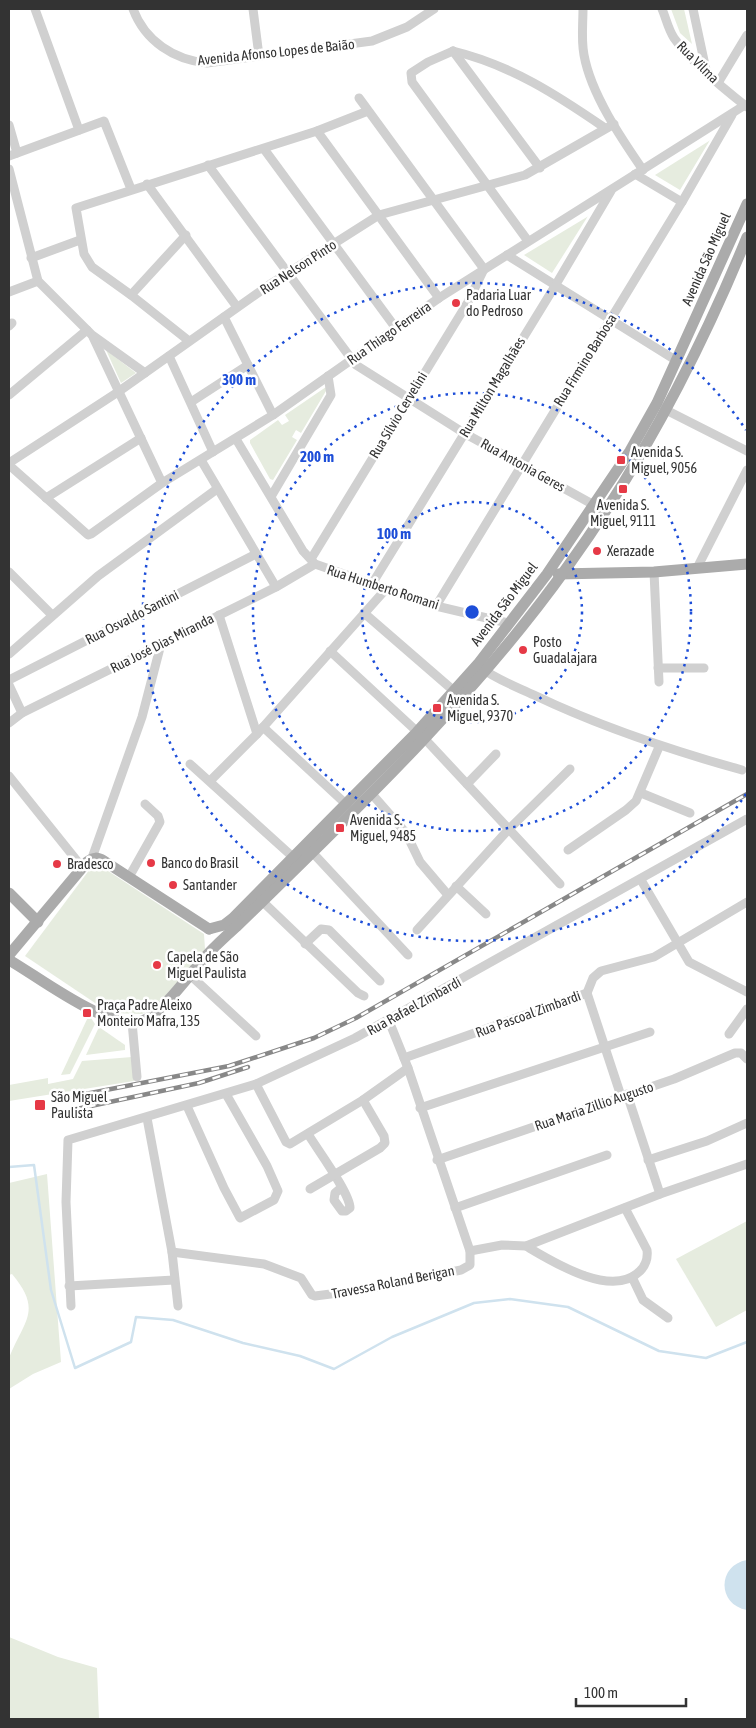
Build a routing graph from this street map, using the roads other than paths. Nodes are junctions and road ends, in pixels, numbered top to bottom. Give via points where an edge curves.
1 (35, 9) edge
2 (133, 9) edge
3 (253, 9) edge
4 (434, 9) edge
5 (583, 9) edge
6 (662, 9) edge
7 (692, 9) edge
8 (747, 35) edge
9 (453, 51) junction
10 (259, 56) junction
11 (706, 70) junction
12 (718, 83) junction
13 (359, 98) dead end
14 (746, 106) edge
15 (368, 111) junction
16 (733, 112) junction
17 (9, 125) edge
18 (609, 126) junction
19 (79, 130) junction
20 (317, 131) junction
21 (264, 148) junction
22 (13, 154) edge
23 (208, 165) junction
24 (540, 168) junction
25 (9, 169) edge
26 (639, 172) junction
27 (147, 184) junction
28 (489, 185) junction
29 (131, 189) junction
30 (612, 189) junction
31 (434, 201) junction
32 (682, 202) junction
33 (747, 204) edge
34 (380, 215) junction
35 (186, 235) junction
36 (747, 237) edge
37 (80, 240) junction
38 (528, 241) junction
39 (334, 244) junction
40 (507, 255) junction
41 (744, 255) edge
42 (30, 258) junction
43 (484, 269) junction
44 (288, 273) junction
45 (38, 281) junction
46 (555, 286) junction
47 (9, 292) edge
48 (131, 295) junction
49 (439, 298) junction
50 (238, 307) junction
51 (224, 317) junction
52 (610, 319) junction
53 (395, 327) junction
54 (89, 332) junction
55 (189, 342) junction
56 (169, 356) junction
57 (351, 360) junction
58 (677, 361) junction
59 (248, 365) junction
60 (145, 373) junction
61 (328, 376) junction
62 (118, 392) junction
63 (9, 395) edge
64 (408, 398) junction
65 (191, 402) junction
66 (666, 410) junction
67 (273, 415) junction
68 (464, 433) junction
69 (141, 438) junction
70 (236, 439) junction
71 (747, 451) edge
72 (213, 452) junction
73 (201, 460) junction
74 (9, 464) edge
75 (521, 465) junction
76 (747, 470) edge
77 (162, 483) junction
78 (217, 489) junction
79 (272, 495) junction
80 (46, 498) junction
81 (594, 505) junction
82 (256, 554) junction
83 (313, 562) junction
84 (747, 564) edge
85 (697, 568) junction
86 (9, 572) edge
87 (654, 572) junction
88 (547, 574) junction
89 (563, 574) junction
90 (372, 584) junction
91 (276, 587) junction
92 (386, 589) junction
93 (436, 606) junction
94 (364, 613) junction
95 (52, 614) junction
96 (219, 615) junction
97 (508, 623) junction
98 (161, 644) junction
99 (330, 651) junction
100 (9, 654) edge
101 (481, 668) junction
102 (658, 668) junction
103 (704, 668) dead end
104 (9, 680) edge
105 (659, 682) dead end
106 (9, 685) edge
107 (454, 691) junction
108 (22, 713) junction
109 (9, 723) edge
110 (260, 730) junction
111 (420, 735) junction
112 (659, 747) junction
113 (496, 754) dead end
114 (190, 764) dead end
115 (570, 769) dead end
116 (742, 770) dead end
117 (9, 776) edge
118 (210, 781) junction
119 (467, 784) junction
120 (641, 793) junction
121 (371, 794) junction
122 (145, 804) dead end
123 (346, 805) junction
124 (690, 814) dead end
125 (747, 819) edge
126 (508, 830) junction
127 (568, 850) dead end
128 (312, 852) junction
129 (92, 858) junction
130 (294, 858) junction
131 (82, 867) junction
132 (129, 877) junction
133 (641, 880) junction
134 (560, 884) dead end
135 (456, 886) junction
136 (9, 893) edge
137 (448, 894) junction
138 (262, 901) junction
139 (747, 902) edge
140 (486, 914) dead end
141 (38, 922) junction
142 (209, 929) junction
143 (417, 930) dead end
144 (677, 943) junction
145 (304, 944) junction
146 (9, 955) edge
147 (207, 955) junction
148 (408, 955) dead end
149 (9, 960) edge
150 (190, 975) junction
151 (380, 981) dead end
152 (747, 992) edge
153 (587, 993) junction
154 (364, 996) dead end
155 (747, 1009) edge
156 (389, 1021) junction
157 (132, 1022) junction
158 (650, 1032) dead end
159 (729, 1034) dead end
160 (256, 1036) dead end
161 (604, 1047) junction
162 (404, 1058) junction
163 (747, 1059) edge
164 (408, 1068) junction
165 (137, 1077) dead end
166 (256, 1084) junction
167 (226, 1094) junction
168 (624, 1095) junction
169 (363, 1100) junction
170 (188, 1106) junction
171 (420, 1108) junction
172 (147, 1118) junction
173 (747, 1123) edge
174 (308, 1134) junction
175 (607, 1155) dead end
176 (438, 1160) junction
177 (648, 1160) junction
178 (747, 1164) edge
179 (334, 1174) junction
180 (341, 1188) dead end
181 (310, 1189) dead end
182 (660, 1194) junction
183 (455, 1208) junction
184 (625, 1208) junction
185 (526, 1246) junction
186 (172, 1252) junction
187 (471, 1255) junction
188 (632, 1277) junction
189 (174, 1280) junction
190 (69, 1286) junction
191 (71, 1306) dead end
192 (178, 1306) dead end
193 (668, 1318) dead end

1 - 19 street
2 - 10 street, Avenida Afonso Lopes de Baião via 147,32 176,56 207,63
3 - 10 street
4 - 10 street, Avenida Afonso Lopes de Baião via 407,27 372,41
5 - 18 street via 584,54
6 - 11 street, Rua Vilma via 674,38
7 - 11 street
8 - 12 street
9 - 18 street via 542,86
9 - 24 street
9 - 28 street via 411,73 414,86
11 - 12 street, Rua Vilma
12 - 14 street, Rua Vilma
13 - 15 street
14 - 16 street, Rua Thiago Ferreira
15 - 20 street
15 - 31 street
16 - 26 street, Rua Thiago Ferreira
16 - 32 street, Rua Firmino Barbosa
17 - 22 street
18 - 24 street, Rua Nelson Pinto
18 - 26 street
19 - 22 street
19 - 29 street via 104,121
20 - 21 street
20 - 34 street
21 - 23 street
21 - 39 street
23 - 27 street
23 - 44 street
24 - 28 street, Rua Nelson Pinto
25 - 42 street
26 - 30 street, Rua Thiago Ferreira
26 - 32 street
27 - 29 street
27 - 35 street
28 - 31 street, Rua Nelson Pinto
28 - 38 street
29 - 37 street via 78,206 75,211
30 - 38 street, Rua Thiago Ferreira
30 - 46 street, Rua Milton Magalhães
31 - 34 street, Rua Nelson Pinto
31 - 43 street
32 - 52 street, Rua Firmino Barbosa
33 - 58 main road, Avenida São Miguel
34 - 39 street, Rua Nelson Pinto
34 - 49 street
35 - 48 street
35 - 50 street
36 - 41 main road, Avenida São Miguel
37 - 42 street
37 - 48 street via 92,268
38 - 40 street, Rua Thiago Ferreira
39 - 44 street, Rua Nelson Pinto
39 - 53 street
40 - 43 street, Rua Thiago Ferreira
40 - 46 street
41 - 66 main road, Avenida São Miguel
42 - 45 street
43 - 49 street, Rua Thiago Ferreira
43 - 64 street, Rua Sílvio Cervelini via 468,302
44 - 50 street, Rua Nelson Pinto
44 - 57 street
45 - 47 street
45 - 54 street
46 - 52 street
46 - 68 street, Rua Milton Magalhães
48 - 55 street
49 - 53 street, Rua Thiago Ferreira
50 - 51 street, Rua Nelson Pinto
51 - 55 street, Rua Nelson Pinto
51 - 59 street
52 - 58 street
52 - 75 street, Rua Firmino Barbosa
53 - 57 street, Rua Thiago Ferreira
54 - 60 street
54 - 62 street
54 - 63 street
55 - 56 street, Rua Nelson Pinto
56 - 60 street, Rua Nelson Pinto
56 - 65 street
57 - 61 street, Rua Thiago Ferreira
57 - 64 street, Rua Antonia Geres
58 - 81 main road, Avenida São Miguel via 630,451
59 - 65 street
59 - 67 street
60 - 62 street, Rua Nelson Pinto
61 - 67 street, Rua Thiago Ferreira
61 - 79 street via 331,395
62 - 69 street
62 - 74 street, Rua Nelson Pinto
64 - 68 street, Rua Antonia Geres
64 - 83 street, Rua Sílvio Cervelini
65 - 72 street
66 - 71 street
66 - 89 main road, Avenida São Miguel
67 - 70 street, Rua Thiago Ferreira
68 - 75 street, Rua Antonia Geres
68 - 90 street, Rua Milton Magalhães
69 - 77 street
69 - 80 street
70 - 72 street, Rua Thiago Ferreira
70 - 79 street, Rua Humberto Romani
72 - 73 street, Rua Thiago Ferreira
73 - 77 street, Rua Thiago Ferreira
73 - 78 street
74 - 80 street
75 - 81 street, Rua Antonia Geres
75 - 93 street, Rua Firmino Barbosa
76 - 85 street
77 - 80 street, Rua Thiago Ferreira via 88,535
78 - 82 street
78 - 95 street via 98,576
79 - 83 street, Rua Humberto Romani via 303,551
81 - 88 main road, Avenida São Miguel
82 - 91 street
82 - 104 street, Rua Osvaldo Santini
83 - 90 street, Rua Humberto Romani
83 - 91 street, Rua José Dias Miranda
84 - 85 main road
85 - 87 main road
86 - 95 street
87 - 89 main road
87 - 102 street
88 - 89 main road
88 - 97 main road, Avenida São Miguel
89 - 101 main road, Avenida São Miguel
90 - 92 street, Rua Humberto Romani
91 - 96 street, Rua José Dias Miranda
92 - 93 street, Rua Humberto Romani
92 - 94 street
93 - 97 street, Rua Humberto Romani
94 - 99 street
94 - 107 street
95 - 100 street
96 - 98 street, Rua José Dias Miranda
96 - 110 street
97 - 101 main road, Avenida São Miguel
98 - 108 street, Rua José Dias Miranda
98 - 129 street via 142,717
99 - 110 street
99 - 111 street
101 - 107 main road, Avenida São Miguel
101 - 111 main road, Avenida São Miguel
101 - 112 street via 556,705
102 - 103 street
102 - 105 street
106 - 108 street
107 - 111 main road, Avenida São Miguel
108 - 109 street, Rua José Dias Miranda
110 - 118 street
110 - 123 street
111 - 119 street
111 - 121 main road, Avenida São Miguel
111 - 123 main road, Avenida São Miguel
112 - 116 street
112 - 120 street
113 - 119 street
114 - 118 street
115 - 126 street
117 - 131 street
118 - 130 street
119 - 126 street
120 - 124 street
120 - 127 street via 626,810
121 - 128 main road, Avenida São Miguel
121 - 137 street via 406,833 420,862
122 - 132 street via 160,822
123 - 130 main road, Avenida São Miguel
125 - 133 street, Rua Rafael Zimbardi
126 - 134 street
126 - 135 street
128 - 138 main road, Avenida São Miguel
128 - 148 street
129 - 131 main road
129 - 132 main road via 98,857
130 - 142 main road, Avenida São Miguel via 228,923
131 - 141 main road
132 - 142 main road
133 - 144 street
133 - 156 street, Rua Rafael Zimbardi
135 - 137 street
135 - 140 street
136 - 141 main road
137 - 143 street
138 - 145 street
138 - 147 main road, Avenida São Miguel
139 - 144 street, Rua Pascoal Zimbardi
141 - 146 main road
142 - 147 main road via 213,942
144 - 152 street via 693,965
144 - 153 street, Rua Pascoal Zimbardi via 654,957 601,971 592,978
145 - 151 street via 321,930 329,930
145 - 154 street
147 - 150 main road, Avenida São Miguel
149 - 157 main road via 92,1010 110,1019
150 - 157 main road, Avenida São Miguel via 151,1017
150 - 160 street
153 - 161 street
153 - 162 street, Rua Pascoal Zimbardi
155 - 159 street
156 - 162 street
156 - 166 street, Rua Rafael Zimbardi
157 - 165 street
158 - 161 street
161 - 168 street
161 - 171 street
162 - 164 street
163 - 168 street, Rua Maria Zillio Augusto via 738,1052 674,1079
164 - 169 street
164 - 171 street
166 - 167 street, Rua Rafael Zimbardi
166 - 174 street via 286,1142 292,1144
167 - 170 street, Rua Rafael Zimbardi
167 - 170 street via 267,1166 278,1196 240,1218
168 - 176 street, Rua Maria Zillio Augusto
168 - 177 street
169 - 174 street
169 - 179 street via 384,1136 384,1143
170 - 172 street, Rua Rafael Zimbardi
171 - 176 street
172 - 186 street
172 - 190 street, Rua Rafael Zimbardi via 68,1140
173 - 177 street via 707,1142
174 - 179 street
175 - 183 street
176 - 183 street
177 - 182 street
178 - 182 street
179 - 180 street
179 - 181 street
182 - 184 street
183 - 187 street
184 - 185 street
184 - 188 street via 648,1257 643,1268
185 - 187 street via 502,1245
185 - 188 street via 564,1268 594,1278 615,1281
186 - 187 street, Travessa Roland Berigan via 264,1264 300,1278 315,1296 461,1270 470,1265
186 - 189 street
188 - 193 street via 643,1300
189 - 190 street
189 - 192 street
190 - 191 street

